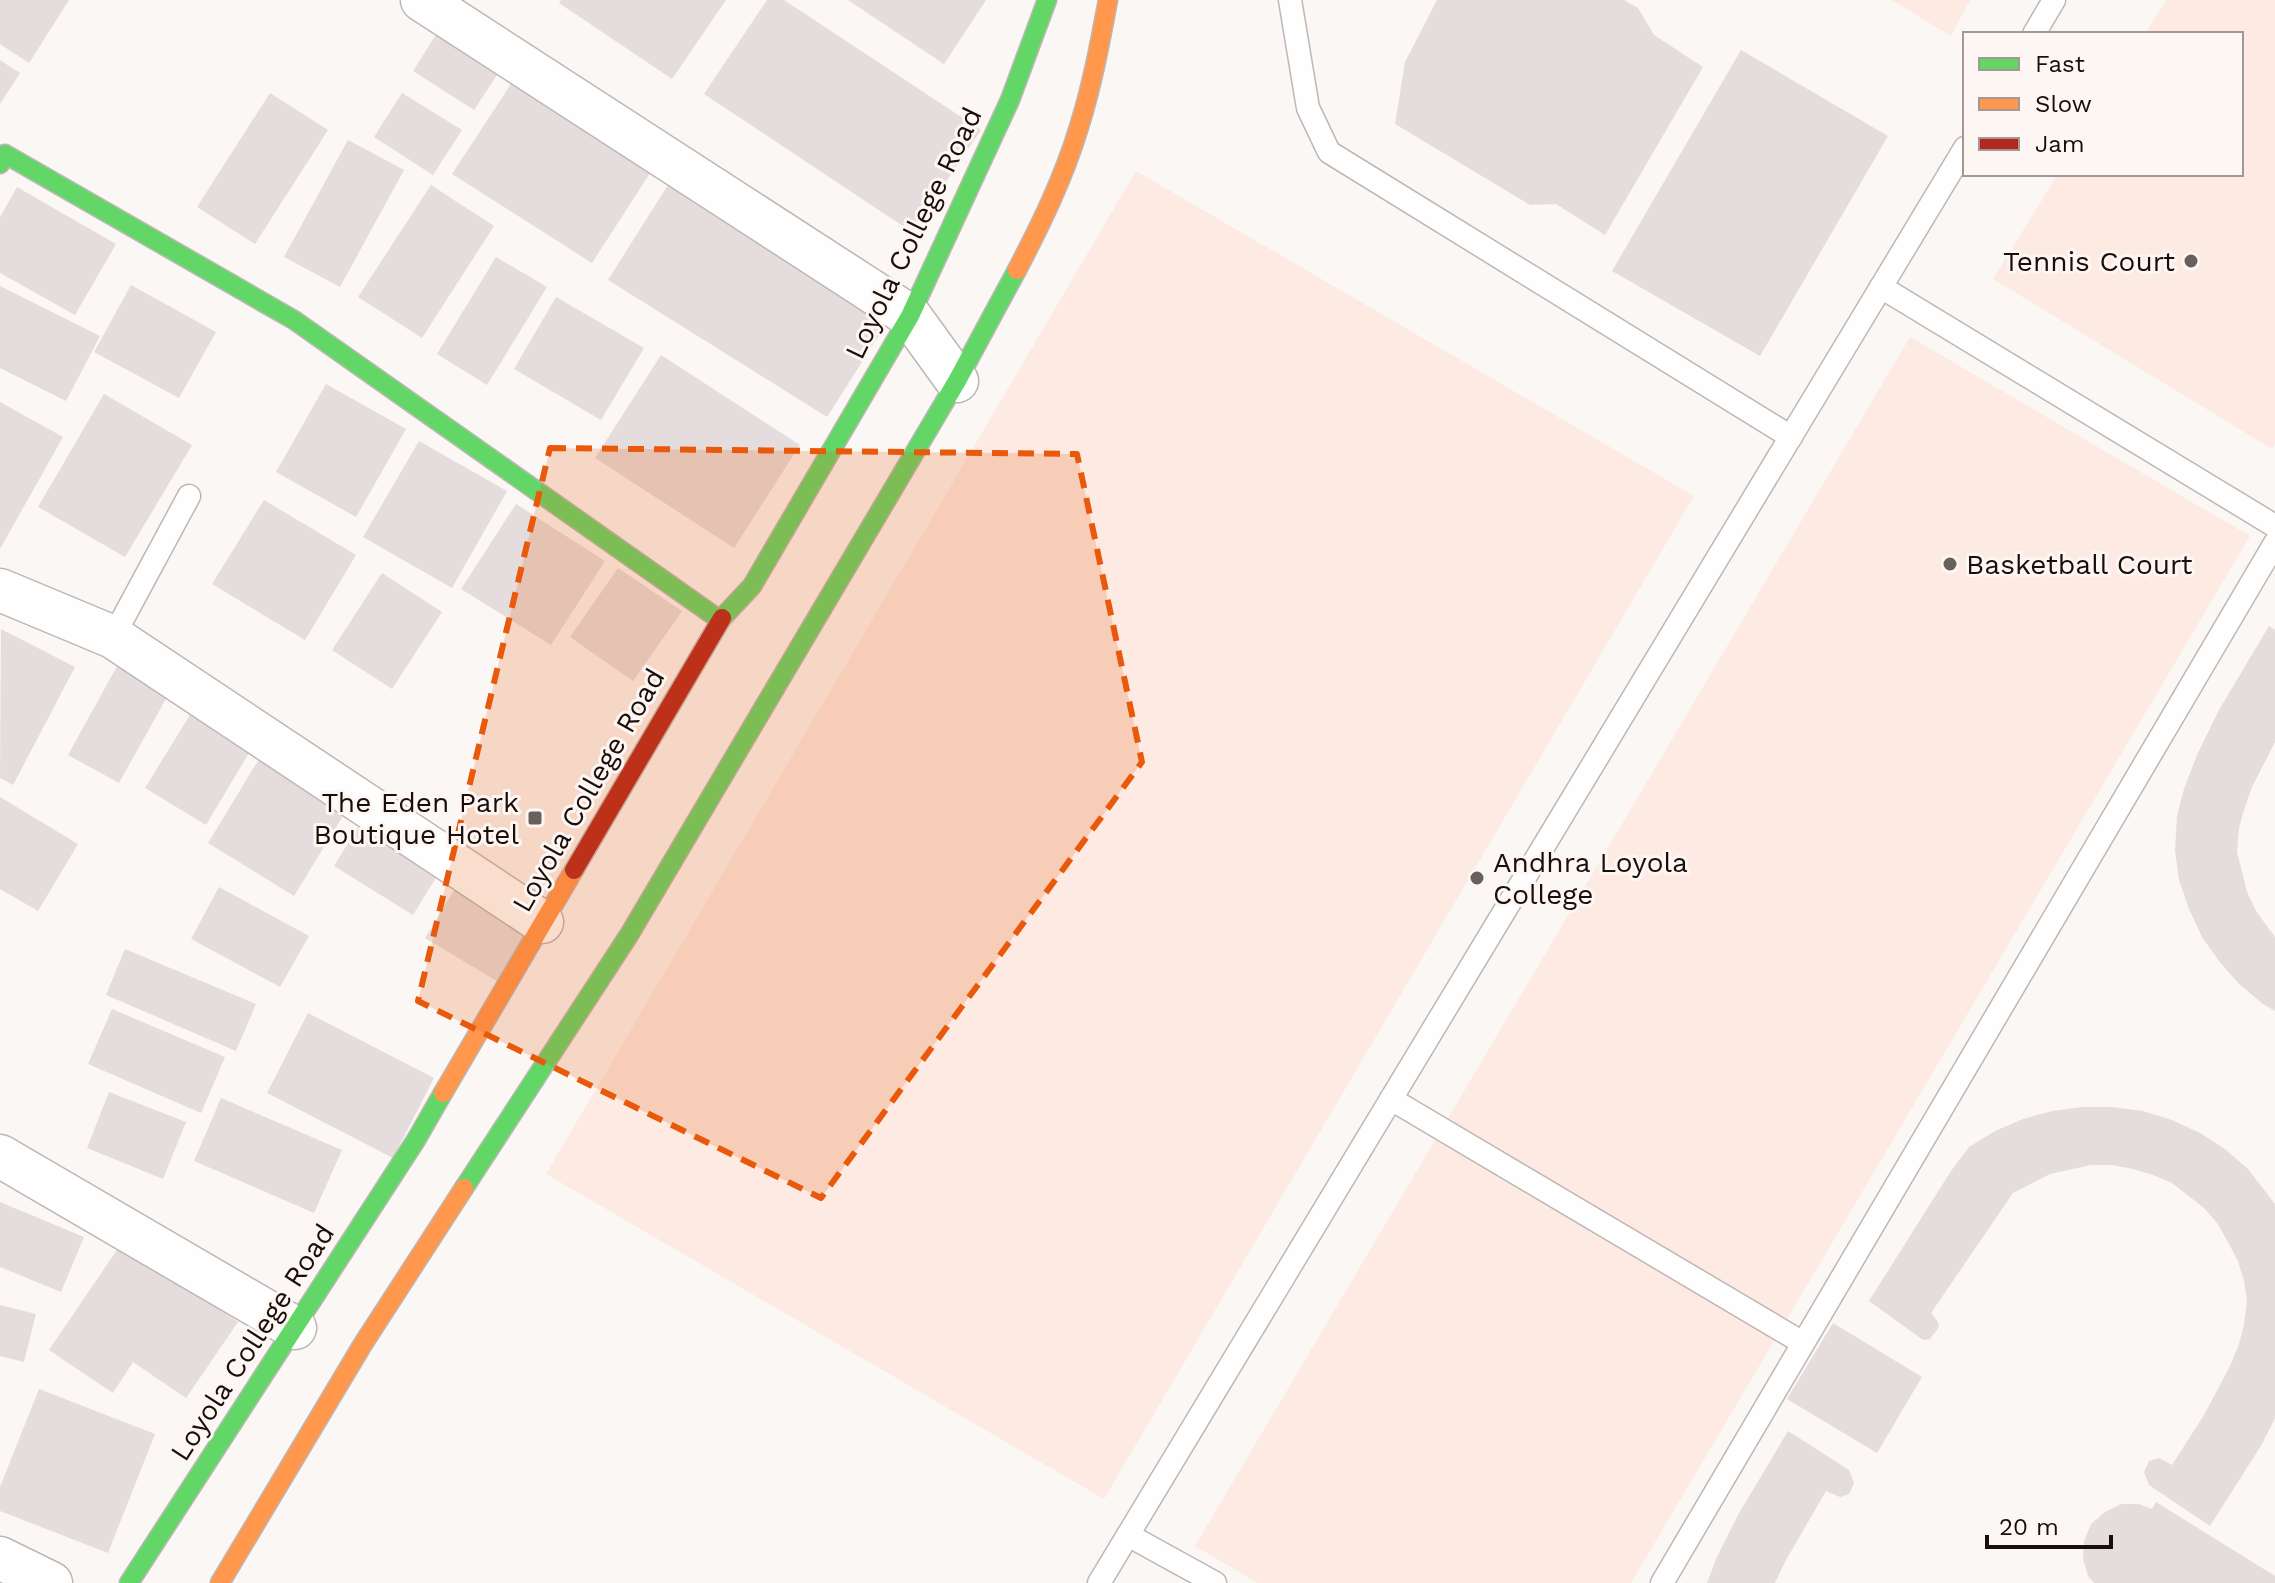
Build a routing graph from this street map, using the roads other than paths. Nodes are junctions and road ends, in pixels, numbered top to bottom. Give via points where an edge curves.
1 (422, 0) edge
2 (1047, 0) edge
3 (1108, 0) edge
4 (1290, 0) edge
5 (2054, 0) edge
6 (2035, 32) edge
7 (1963, 151) edge
8 (0, 164) edge
9 (1881, 287) junction
10 (910, 316) junction
11 (957, 381) junction
12 (1791, 437) junction
13 (189, 496) dead end
14 (2275, 526) edge
15 (2275, 543) edge
16 (0, 590) edge
17 (720, 620) junction
18 (113, 637) junction
19 (542, 922) junction
20 (1391, 1099) junction
21 (0, 1156) edge
22 (295, 1328) junction
23 (1803, 1343) junction
24 (1128, 1535) junction
25 (0, 1558) edge
26 (51, 1583) edge
27 (129, 1583) edge
28 (220, 1583) edge
29 (1099, 1583) edge
30 (1215, 1583) edge
31 (1662, 1583) edge

1 - 10 street
2 - 10 street, Loyola College Road via 1010,100
3 - 11 street via 1079,129 1042,223
4 - 12 lane via 1308,108 1329,152
5 - 6 lane
7 - 9 lane
8 - 17 street via 5,154 294,320
9 - 12 lane
9 - 14 lane
10 - 11 street
10 - 17 street, Loyola College Road via 752,586
11 - 28 street via 629,935 363,1344
12 - 20 lane
13 - 18 lane
15 - 23 lane
16 - 18 street
17 - 19 street, Loyola College Road
18 - 19 street
19 - 22 street, Loyola College Road via 416,1140
20 - 23 lane
20 - 24 lane
21 - 22 street
22 - 27 street, Loyola College Road
23 - 31 lane
24 - 29 lane
24 - 30 lane
25 - 26 street

